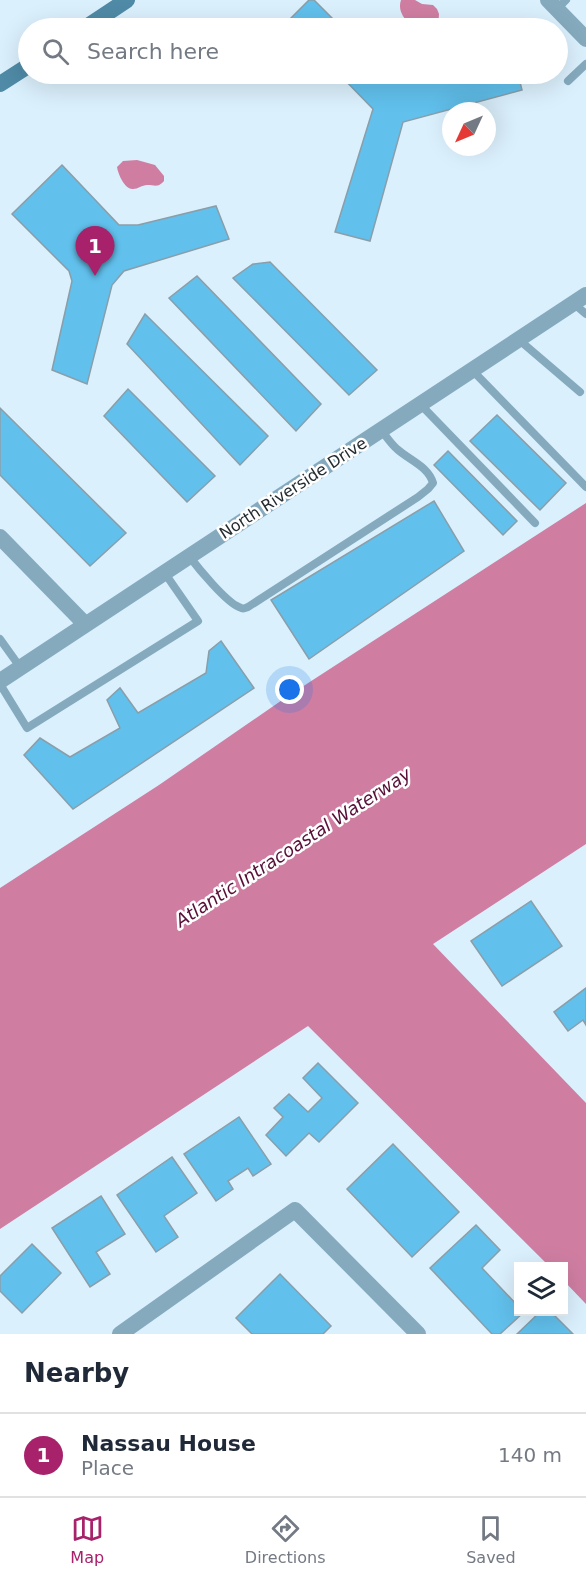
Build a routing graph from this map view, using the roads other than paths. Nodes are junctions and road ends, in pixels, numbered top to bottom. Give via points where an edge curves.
1 (123, 1) edge
2 (557, 3) edge
3 (99, 18) edge
4 (586, 39) edge
5 (586, 64) edge
6 (18, 72) edge
7 (568, 81) dead end
8 (0, 84) edge
9 (582, 304) edge
10 (518, 339) junction
11 (472, 370) junction
12 (580, 392) dead end
13 (420, 404) junction
14 (381, 430) junction
15 (586, 487) edge
16 (535, 523) dead end
17 (0, 537) edge
18 (189, 556) junction
19 (165, 572) junction
20 (85, 624) junction
21 (0, 639) edge
22 (20, 667) junction
23 (0, 682) edge
24 (120, 1334) edge
25 (418, 1334) edge

1 - 3 main road
2 - 4 street
5 - 7 lane
6 - 8 main road
9 - 10 street, North Riverside Drive
10 - 11 street, North Riverside Drive
10 - 12 lane
11 - 13 street, North Riverside Drive
11 - 15 lane
13 - 14 street, North Riverside Drive
13 - 16 lane
14 - 18 street, North Riverside Drive
14 - 18 lane via 431,477 433,483 418,497 243,609 229,600
17 - 20 street
18 - 19 street, North Riverside Drive
19 - 20 street, North Riverside Drive
19 - 23 lane via 198,621 27,728
20 - 22 street, North Riverside Drive
21 - 22 lane
22 - 23 street, North Riverside Drive
24 - 25 street via 295,1210

